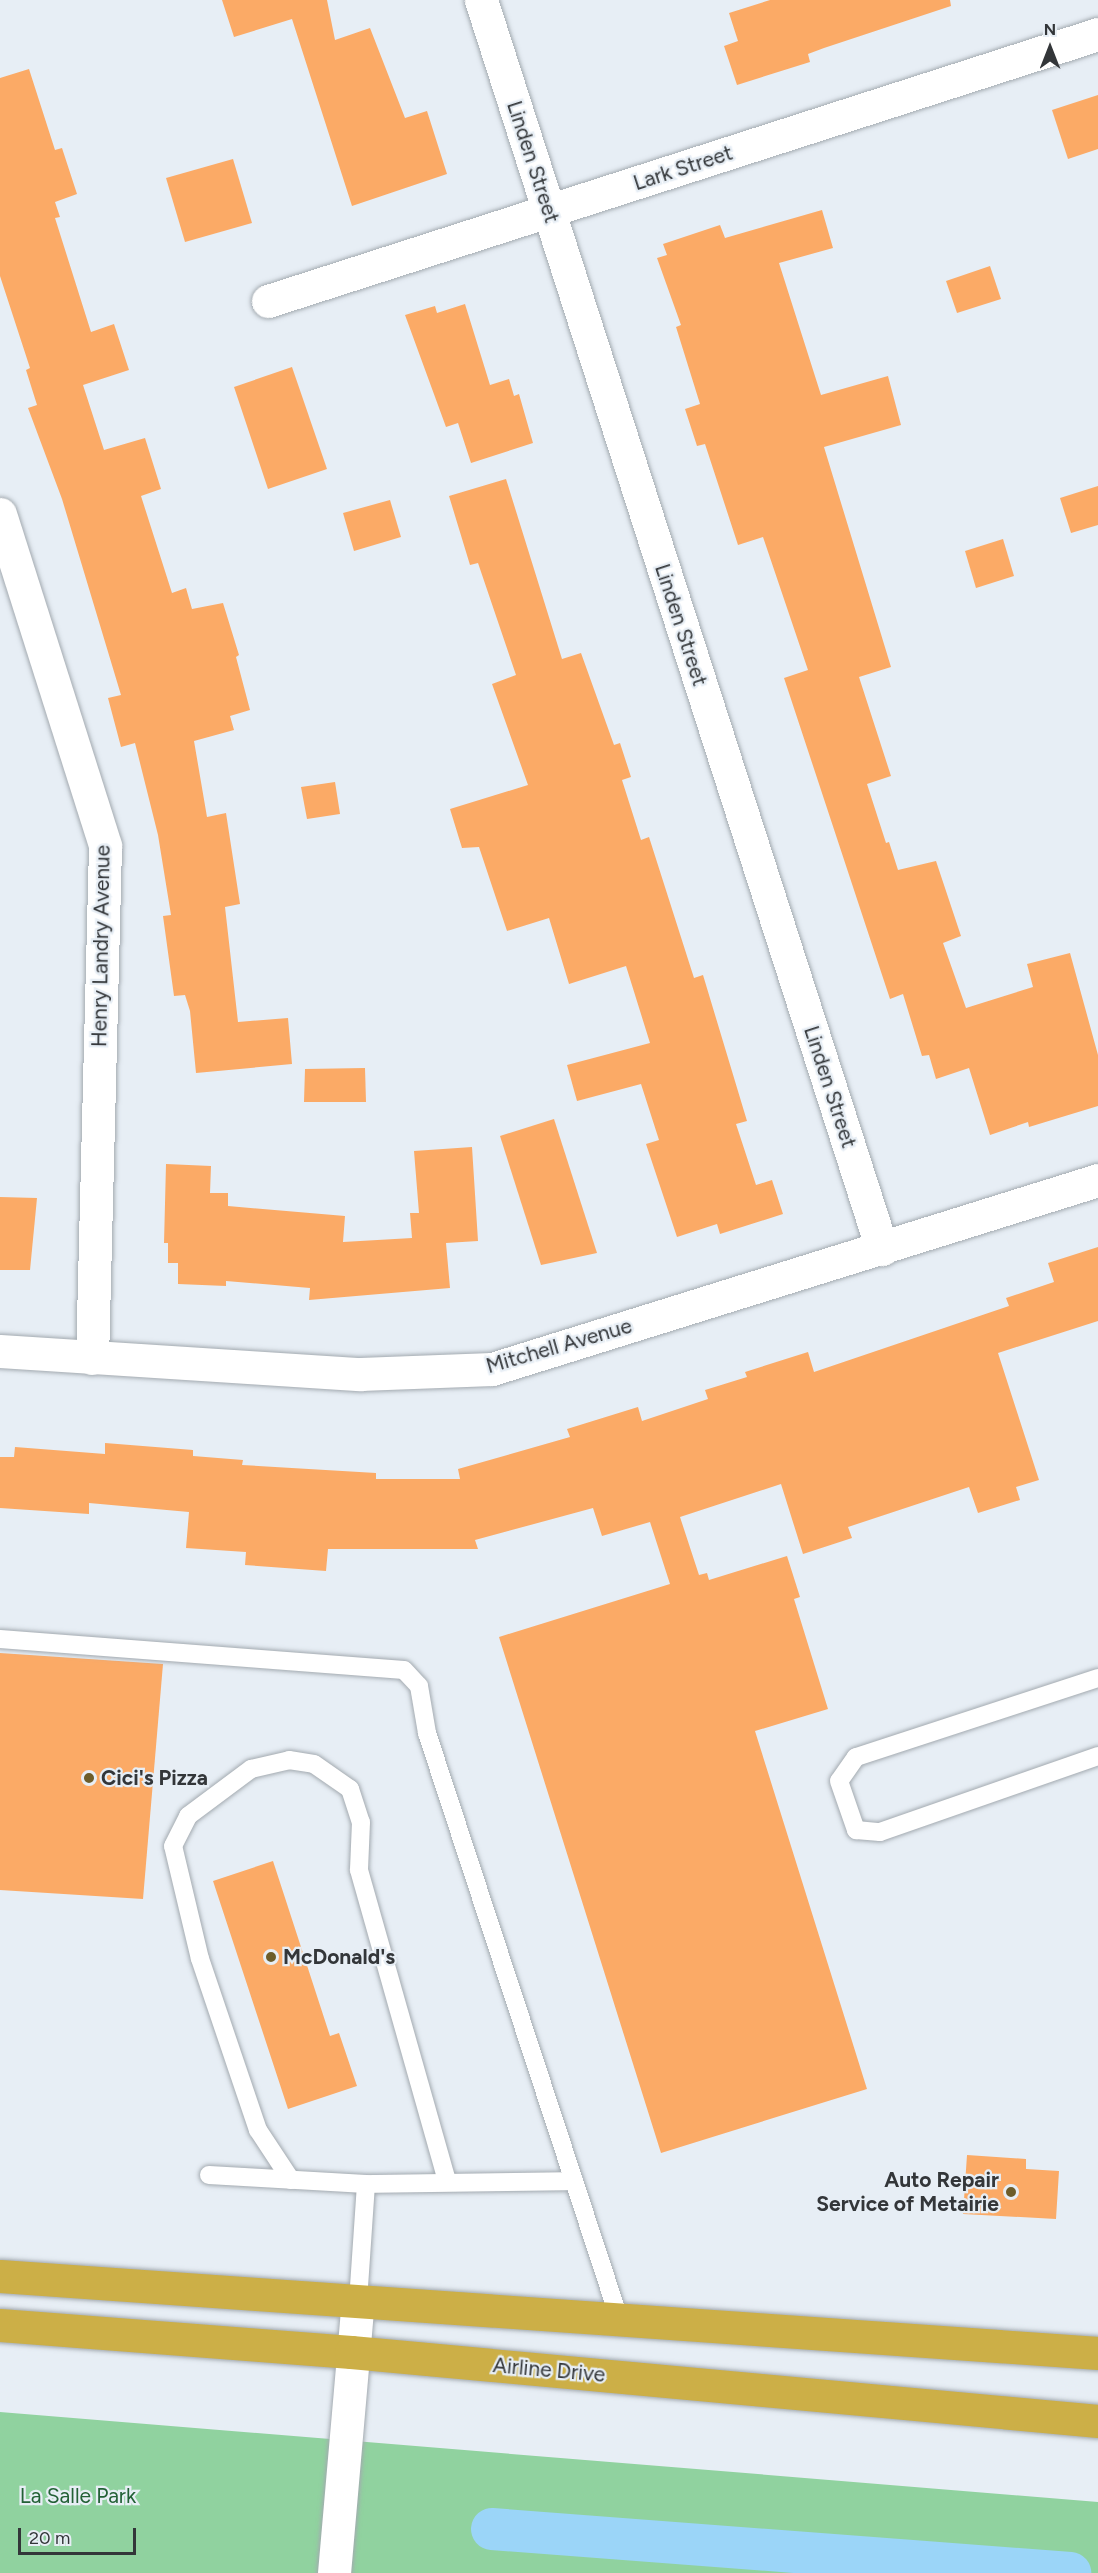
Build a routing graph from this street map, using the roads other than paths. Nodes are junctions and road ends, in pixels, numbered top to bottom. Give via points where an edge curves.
1 (481, 0) edge
2 (1098, 34) edge
3 (548, 211) junction
4 (268, 301) dead end
5 (0, 514) edge
6 (1098, 1180) edge
7 (882, 1250) junction
8 (0, 1352) edge
9 (92, 1358) junction
10 (0, 1639) edge
11 (1098, 1678) edge
12 (1098, 1756) edge
13 (209, 2175) dead end
14 (291, 2180) junction
15 (574, 2181) junction
16 (447, 2182) junction
17 (366, 2184) junction
18 (0, 2276) edge
19 (358, 2301) junction
20 (619, 2318) junction
21 (0, 2325) edge
22 (351, 2352) junction
23 (1098, 2353) edge
24 (1098, 2421) edge
25 (334, 2573) edge

1 - 3 street, Linden Street
2 - 3 street, Lark Street
3 - 4 street, Lark Street
3 - 7 street, Linden Street
5 - 9 street, Henry Landry Avenue via 105,846
6 - 7 street, Mitchell Avenue
7 - 9 street, Mitchell Avenue via 492,1369 360,1374
8 - 9 street, Mitchell Avenue
10 - 15 lane via 404,1670 419,1686 427,1733
11 - 12 lane via 856,1757 838,1781 856,1830 880,1832
13 - 14 lane
14 - 16 lane via 258,2130 200,1959 173,1846 188,1816 251,1769 289,1760 314,1764 350,1789 361,1822 359,1870
14 - 17 lane
15 - 16 lane
15 - 20 lane
16 - 17 lane
17 - 19 lane
18 - 19 highway
19 - 20 highway
19 - 22 street
20 - 23 highway
21 - 22 highway, Airline Drive
22 - 24 highway, Airline Drive
22 - 25 street

